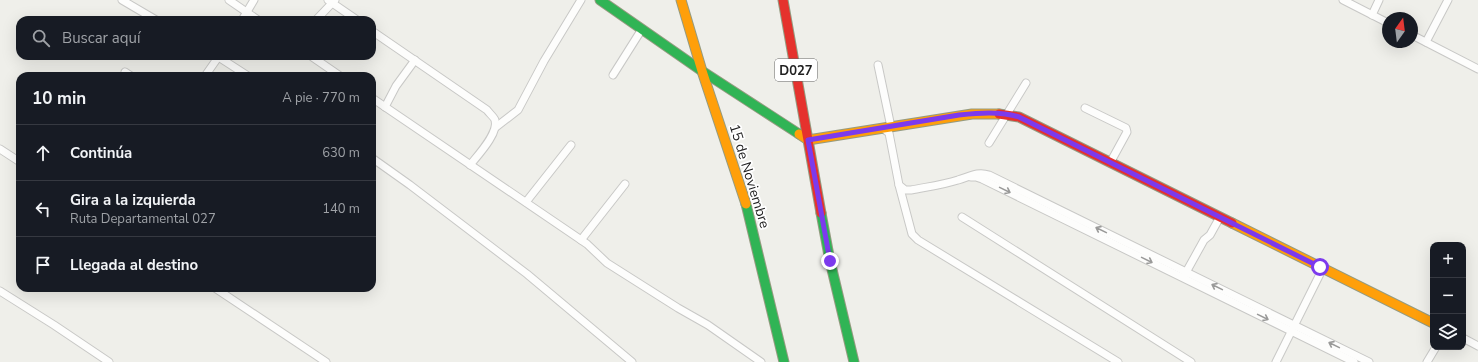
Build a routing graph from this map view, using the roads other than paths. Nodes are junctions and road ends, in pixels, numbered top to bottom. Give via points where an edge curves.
1 (122, 0) edge
2 (229, 0) edge
3 (254, 0) edge
4 (581, 0) edge
5 (600, 0) edge
6 (681, 0) edge
7 (783, 0) edge
8 (1343, 0) edge
9 (1379, 0) edge
10 (1448, 0) edge
11 (332, 1) edge
12 (247, 12) junction
13 (1372, 15) junction
14 (149, 16) edge
15 (244, 16) edge
16 (252, 16) edge
17 (319, 16) edge
18 (351, 16) edge
19 (1382, 20) edge
20 (642, 29) junction
21 (376, 34) edge
22 (1418, 38) edge
23 (1426, 42) junction
24 (215, 60) edge
25 (224, 60) edge
26 (317, 60) edge
27 (415, 60) junction
28 (878, 65) dead end
29 (1478, 68) edge
30 (702, 71) junction
31 (208, 72) edge
32 (242, 72) edge
33 (334, 72) edge
34 (613, 75) dead end
35 (1026, 83) dead end
36 (376, 101) edge
37 (385, 107) junction
38 (1085, 108) dead end
39 (1008, 115) junction
40 (496, 127) junction
41 (887, 127) junction
42 (808, 140) junction
43 (989, 143) dead end
44 (572, 145) dead end
45 (0, 149) edge
46 (16, 159) edge
47 (376, 161) edge
48 (1110, 162) junction
49 (470, 165) junction
50 (625, 184) dead end
51 (899, 185) junction
52 (526, 202) junction
53 (962, 217) dead end
54 (1220, 217) junction
55 (581, 240) junction
56 (1323, 268) junction
57 (1184, 275) junction
58 (0, 291) edge
59 (221, 292) edge
60 (1430, 322) edge
61 (1293, 328) junction
62 (1466, 340) edge
63 (1478, 346) edge
64 (1434, 350) edge
65 (629, 361) edge
66 (109, 362) edge
67 (326, 362) edge
68 (761, 362) edge
69 (784, 362) edge
70 (854, 362) edge
71 (1118, 362) edge
72 (1191, 362) edge
73 (1276, 362) edge
74 (1354, 362) edge
75 (1369, 362) edge
76 (1428, 362) edge

1 - 14 street
2 - 12 street
3 - 12 street
4 - 40 street via 518,110
5 - 20 street
6 - 30 street, 15 de Noviembre
7 - 42 street, D027
8 - 13 street
9 - 13 street
10 - 23 street
11 - 17 street
11 - 18 street
12 - 15 street
12 - 16 street
13 - 19 street
20 - 30 street
20 - 34 street
21 - 27 street
22 - 23 street
23 - 29 street
24 - 31 street
25 - 32 street
26 - 33 street
27 - 37 street via 396,86
27 - 40 street via 487,110 495,119
28 - 41 street
30 - 42 street
30 - 69 street, 15 de Noviembre via 748,209
35 - 39 street
36 - 37 street
37 - 49 street
38 - 48 street via 1126,128 1128,132
39 - 41 street via 972,114
39 - 43 street
39 - 48 street via 1019,117
40 - 49 street
41 - 42 street
41 - 51 street
42 - 70 street, D027 via 830,261
44 - 52 street
45 - 46 street
47 - 65 street via 527,274
48 - 54 street
49 - 52 street
50 - 55 street
51 - 57 street via 905,190 911,190 976,177
51 - 71 street via 912,234 918,240
52 - 55 street
53 - 72 street
54 - 56 street
54 - 57 street
55 - 68 street via 607,264 708,325
56 - 60 street
56 - 61 street
57 - 61 street
58 - 66 street
59 - 67 street
61 - 73 street
61 - 74 street
75 -> 61 street
62 - 63 street
64 - 76 street

